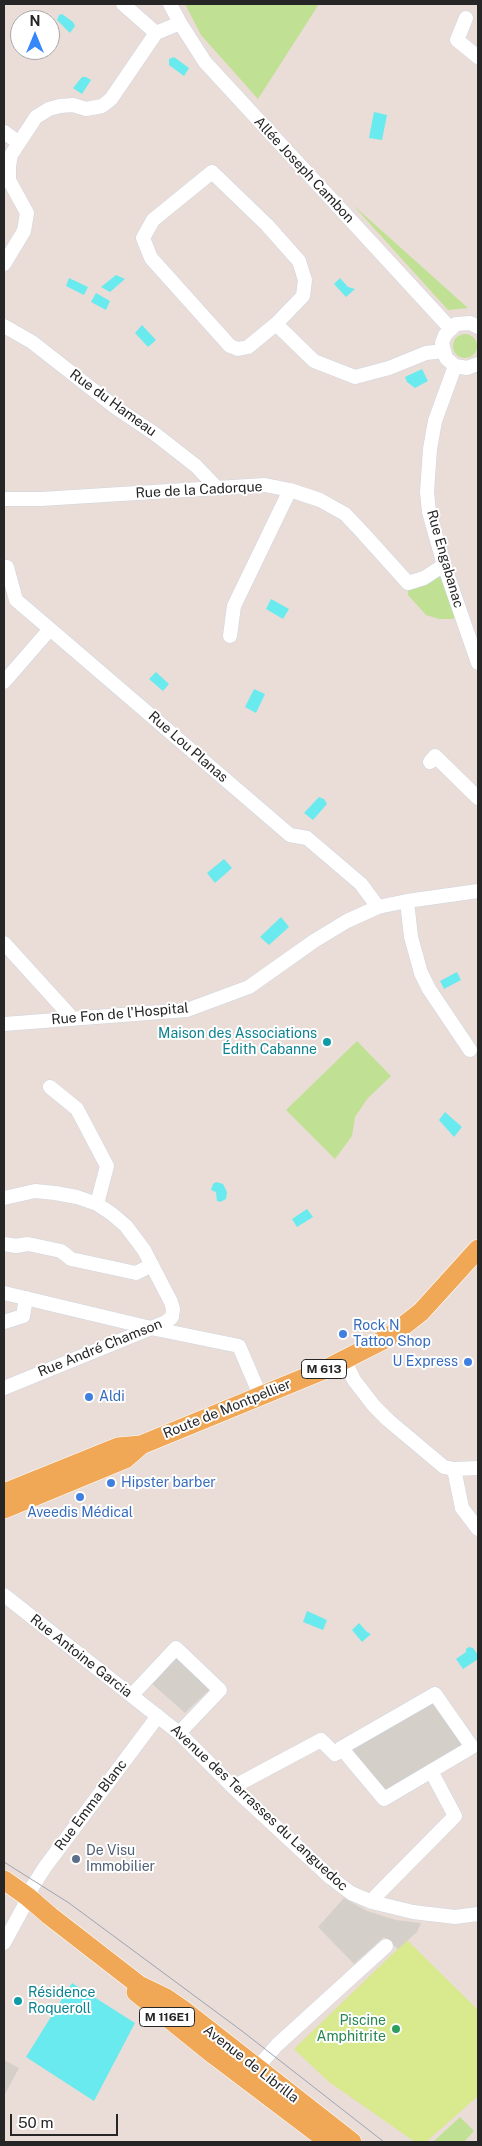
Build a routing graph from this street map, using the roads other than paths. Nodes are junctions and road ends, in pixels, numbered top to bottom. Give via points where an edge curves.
1 (123, 4) edge
2 (170, 4) edge
3 (466, 18) dead end
4 (180, 23) junction
5 (156, 33) junction
6 (478, 57) edge
7 (4, 132) edge
8 (19, 142) junction
9 (4, 264) edge
10 (276, 324) junction
11 (478, 325) edge
12 (4, 326) edge
13 (450, 328) junction
14 (443, 351) junction
15 (478, 364) edge
16 (455, 366) junction
17 (218, 488) junction
18 (290, 490) junction
19 (4, 499) edge
20 (444, 565) junction
21 (7, 567) dead end
22 (50, 628) junction
23 (230, 636) dead end
24 (478, 663) edge
25 (4, 682) edge
26 (430, 762) dead end
27 (478, 798) edge
28 (478, 891) edge
29 (407, 901) junction
30 (378, 907) junction
31 (4, 943) edge
32 (73, 1019) junction
33 (4, 1024) edge
34 (470, 1050) dead end
35 (50, 1087) dead end
36 (4, 1198) edge
37 (97, 1204) junction
38 (4, 1244) edge
39 (476, 1256) edge
40 (152, 1265) junction
41 (4, 1293) edge
42 (26, 1298) junction
43 (4, 1322) edge
44 (151, 1328) junction
45 (344, 1360) junction
46 (4, 1388) edge
47 (260, 1395) junction
48 (141, 1445) junction
49 (478, 1468) edge
50 (454, 1469) junction
51 (4, 1493) edge
52 (4, 1509) edge
53 (478, 1529) edge
54 (4, 1595) edge
55 (132, 1695) junction
56 (158, 1716) junction
57 (179, 1733) junction
58 (473, 1739) edge
59 (343, 1750) junction
60 (431, 1771) junction
61 (234, 1787) junction
62 (4, 1880) edge
63 (4, 1892) edge
64 (375, 1897) dead end
65 (28, 1898) junction
66 (478, 1914) edge
67 (4, 1944) edge
68 (386, 1946) dead end
69 (256, 2070) junction
70 (329, 2142) edge
71 (352, 2142) edge
72 (360, 2142) edge

1 - 5 street
2 - 4 street, Allée Joseph Cambon
3 - 6 street via 457,40
4 - 5 street
4 - 13 street, Allée Joseph Cambon via 206,62
5 - 8 street via 111,99 102,106 86,109 73,106 49,109 36,117
7 - 8 street
8 - 9 street via 11,155 10,180 27,213 24,231
10 - 10 street via 304,296 305,280 299,261 212,172 153,220 143,238 151,258 230,346 238,349 248,347
10 - 14 street via 314,361 355,377 426,353
11 - 13 street via 463,323
12 - 17 street, Rue du Hameau via 32,342 155,434
13 - 14 street via 445,335
14 - 16 street
15 - 16 street via 467,368
16 - 20 street, Rue Engabanac via 435,421 428,476 430,512
17 - 18 street, Rue de la Cadorque via 265,485
17 - 19 street, Rue de la Cadorque via 41,500
18 - 20 street, Rue de la Cadorque via 320,500 344,514 408,583 424,578
18 - 23 street via 234,606
20 - 24 street, Rue Engabanac
21 - 22 street, Rue Lou Planas via 16,600
22 - 25 street
22 - 30 street, Rue Lou Planas via 290,835 307,838 361,884
26 - 27 street via 435,756
28 - 29 street, Rue Fon de l'Hospital
29 - 30 street, Rue Fon de l'Hospital
29 - 34 street via 411,937 422,974
30 - 32 street, Rue Fon de l'Hospital via 314,941 249,987 221,999 187,1010
31 - 32 street
32 - 33 street, Rue Fon de l'Hospital
35 - 37 street via 77,1109 107,1166
36 - 37 street, Rue André Chamson via 34,1191 56,1192
37 - 40 street, Rue André Chamson via 126,1226
38 - 40 street via 28,1244 61,1251 71,1259 136,1272
39 - 45 main road, Route de Montpellier / M 613 via 421,1312 389,1337
40 - 44 street, Rue André Chamson via 173,1309 172,1317
41 - 42 street
42 - 43 street via 23,1316
42 - 44 street
44 - 46 street, Rue André Chamson
44 - 47 street via 239,1346
45 - 47 main road, Route de Montpellier / M 613
45 - 50 street via 363,1393 388,1420 444,1467
47 - 48 main road, Route de Montpellier / M 613
48 - 51 main road, Route de Montpellier / M 613 via 118,1447
48 - 52 main road, Route de Montpellier / M 613 via 125,1459
49 - 50 street
50 - 53 street via 462,1508
54 - 55 street, Rue Antoine Garcia
55 - 56 street, Rue Antoine Garcia
55 - 57 street via 176,1648 220,1690
56 - 57 street, Avenue des Terrasses du Languedoc
56 - 65 street, Rue Emma Blanc via 81,1817
57 - 61 street, Avenue des Terrasses du Languedoc
58 - 59 street via 435,1694 341,1748
58 - 60 street via 472,1747
59 - 60 street via 384,1799
59 - 61 street via 335,1754 320,1740
60 - 64 street via 455,1816
61 - 66 street, Avenue des Terrasses du Languedoc via 351,1892 372,1902 413,1912 455,1917
62 - 65 main road, Avenue de Librilla / M 116E1
63 - 65 main road, Avenue de Librilla / M 116E1
65 - 67 street, Rue Emma Blanc
65 - 69 main road, Avenue de Librilla / M 116E1 via 139,1985 166,1998
65 - 69 main road, Avenue de Librilla / M 116E1 via 60,1932
68 - 69 street via 277,2045
69 - 70 main road, Avenue de Librilla / M 116E1
69 - 71 main road, Avenue de Librilla / M 116E1
69 - 72 main road, M 116E1 via 343,2121

